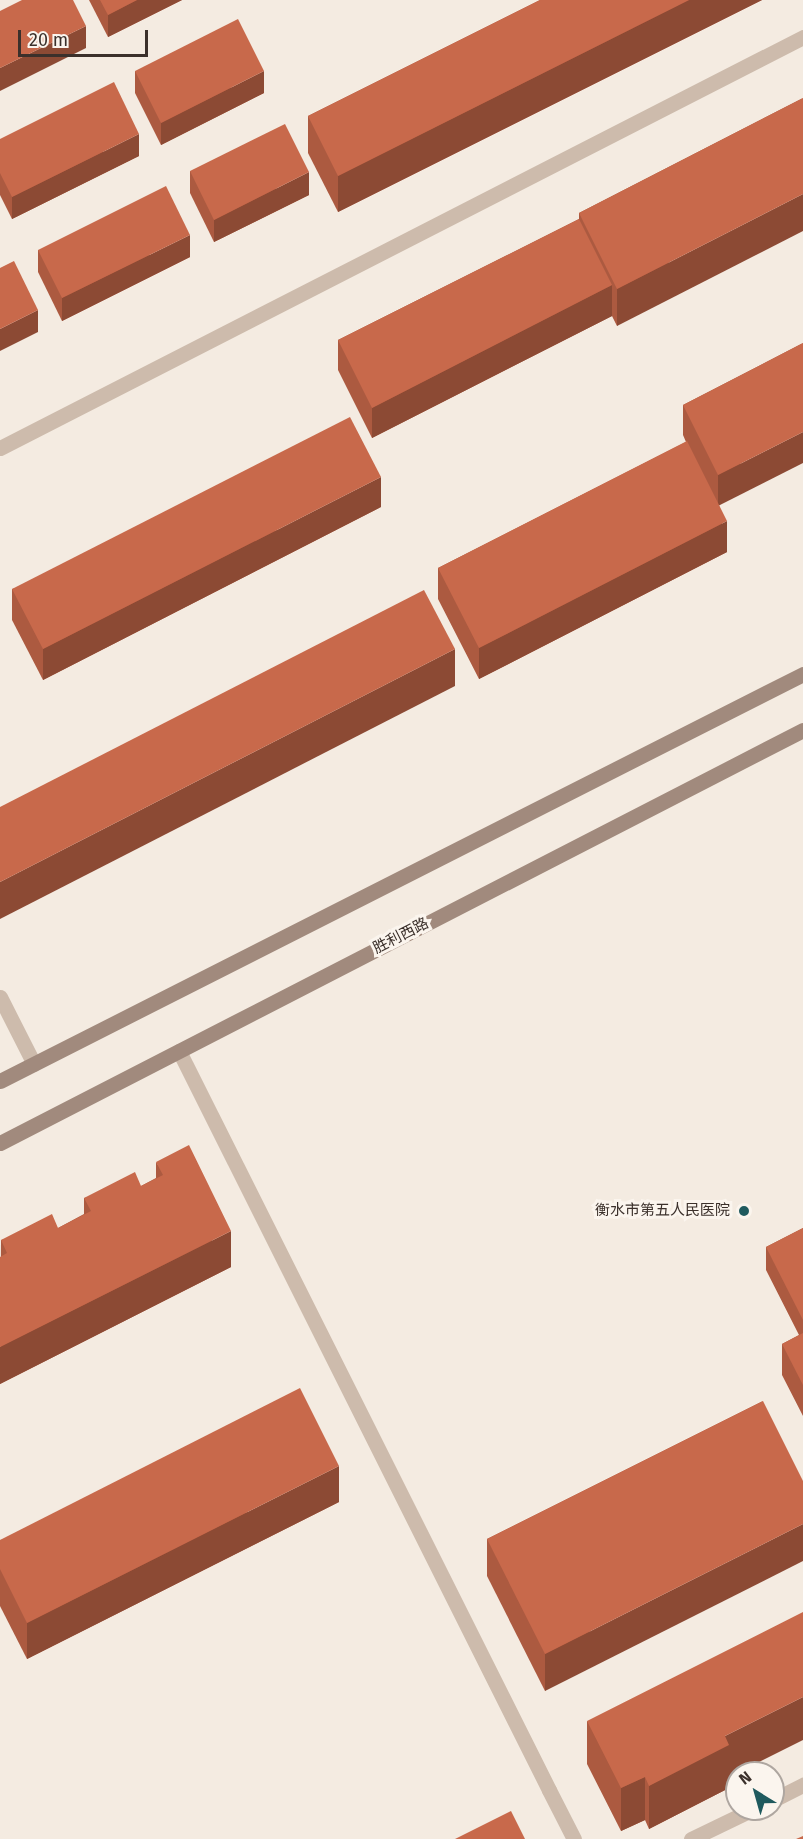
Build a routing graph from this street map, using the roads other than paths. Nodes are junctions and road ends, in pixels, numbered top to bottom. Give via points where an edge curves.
1 (803, 37) edge
2 (0, 448) edge
3 (803, 674) edge
4 (803, 730) edge
5 (0, 997) edge
6 (178, 1051) junction
7 (34, 1064) junction
8 (0, 1081) edge
9 (0, 1143) edge
10 (803, 1785) edge
11 (785, 1794) edge
12 (728, 1821) edge
13 (574, 1839) edge
14 (691, 1839) edge

1 - 2 street
3 - 7 main road
4 - 6 main road, 胜利西路
5 - 7 street
6 - 9 main road, 胜利西路
6 - 13 street
7 - 8 main road
10 - 11 street
12 - 14 street

